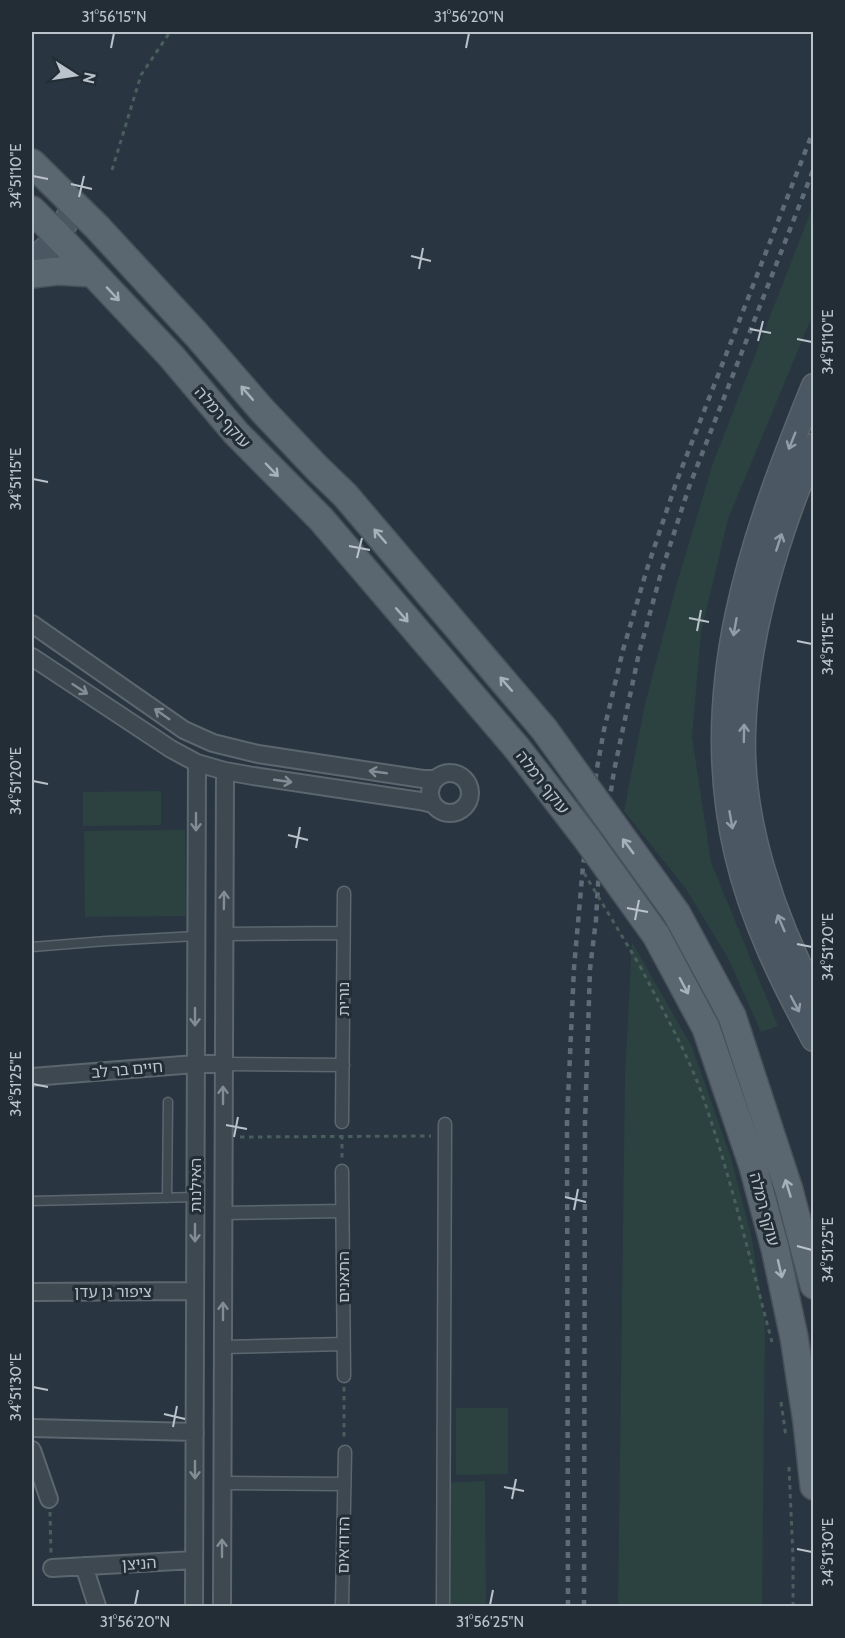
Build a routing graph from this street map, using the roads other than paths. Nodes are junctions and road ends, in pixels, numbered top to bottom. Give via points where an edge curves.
1 (32, 163) edge
2 (75, 205) junction
3 (41, 225) edge
4 (32, 264) edge
5 (93, 273) junction
6 (32, 274) edge
7 (813, 386) edge
8 (813, 446) edge
9 (32, 624) edge
10 (32, 657) edge
11 (197, 763) junction
12 (225, 771) junction
13 (436, 779) junction
14 (433, 804) junction
15 (344, 893) dead end
16 (344, 933) junction
17 (223, 934) junction
18 (196, 936) junction
19 (32, 947) edge
20 (813, 995) edge
21 (813, 1039) edge
22 (195, 1064) junction
23 (223, 1064) junction
24 (343, 1065) junction
25 (32, 1077) edge
26 (168, 1102) dead end
27 (342, 1122) road end
28 (445, 1130) road end
29 (342, 1171) road end
30 (195, 1197) junction
31 (167, 1198) junction
32 (32, 1201) edge
33 (342, 1211) junction
34 (223, 1213) junction
35 (813, 1285) edge
36 (195, 1291) junction
37 (32, 1292) edge
38 (343, 1344) junction
39 (223, 1347) junction
40 (344, 1376) road end
41 (32, 1428) edge
42 (195, 1431) junction
43 (32, 1450) edge
44 (345, 1452) road end
45 (223, 1483) junction
46 (344, 1484) junction
47 (813, 1486) edge
48 (49, 1499) road end
49 (194, 1560) junction
50 (84, 1566) junction
51 (52, 1568) road end
52 (97, 1606) edge
53 (194, 1606) edge
54 (222, 1606) edge
55 (342, 1606) edge
56 (443, 1606) edge

1 - 2 main road, עוקף רמלה
2 - 3 main road
35 -> 2 main road, עוקף רמלה, bridge via 789,1190 732,1016 677,914 544,729 345,495
3 - 4 main road
3 - 5 main road, עוקף רמלה
5 - 6 main road
5 -> 47 main road, עוקף רמלה, bridge via 236,433 321,519 516,747 656,934 706,1028 759,1186 794,1337
7 -> 21 main road via 759,529 740,598 728,664 723,728 726,791 737,854 756,918
20 -> 8 main road via 778,916 758,855 746,795 743,735 747,674 759,610
13 -> 9 street via 258,754 213,743 184,730
10 -> 11 street
11 - 12 street
11 -> 18 street, האילנות
12 -> 14 street
17 -> 12 street, האילנות
13 - 14 street via 430,791
13 - 14 street via 447,773 460,776 468,786 469,798 462,809 449,813
15 - 16 street, נורית
16 - 17 street
16 - 24 street, נורית
17 - 18 street
17 - 23 street, האילנות
18 - 19 lane
18 -> 22 street, האילנות
22 - 23 street, חיים בר לב
22 - 25 street, חיים בר לב
22 - 30 street, האילנות
23 - 24 street
34 -> 23 street, האילנות
24 - 27 street, נורית
26 - 31 lane
28 - 56 street
29 - 33 street, התאנים
30 - 31 lane
30 -> 36 street, האילנות
31 - 32 lane
33 - 34 street
33 - 38 street, התאנים
39 -> 34 street, האילנות
36 - 37 street, ציפור גן עדן
36 - 42 street, האילנות
38 - 39 street
38 - 40 street, התאנים
39 - 45 street, האילנות
41 - 42 street
42 -> 49 street, האילנות
43 - 48 street
44 - 46 street, הדודאים
45 - 46 street
54 -> 45 street, האילנות
46 - 55 street, הדודאים
49 - 50 street, הניצן
49 - 53 street, האילנות
50 - 51 street, הניצן
50 - 52 street

